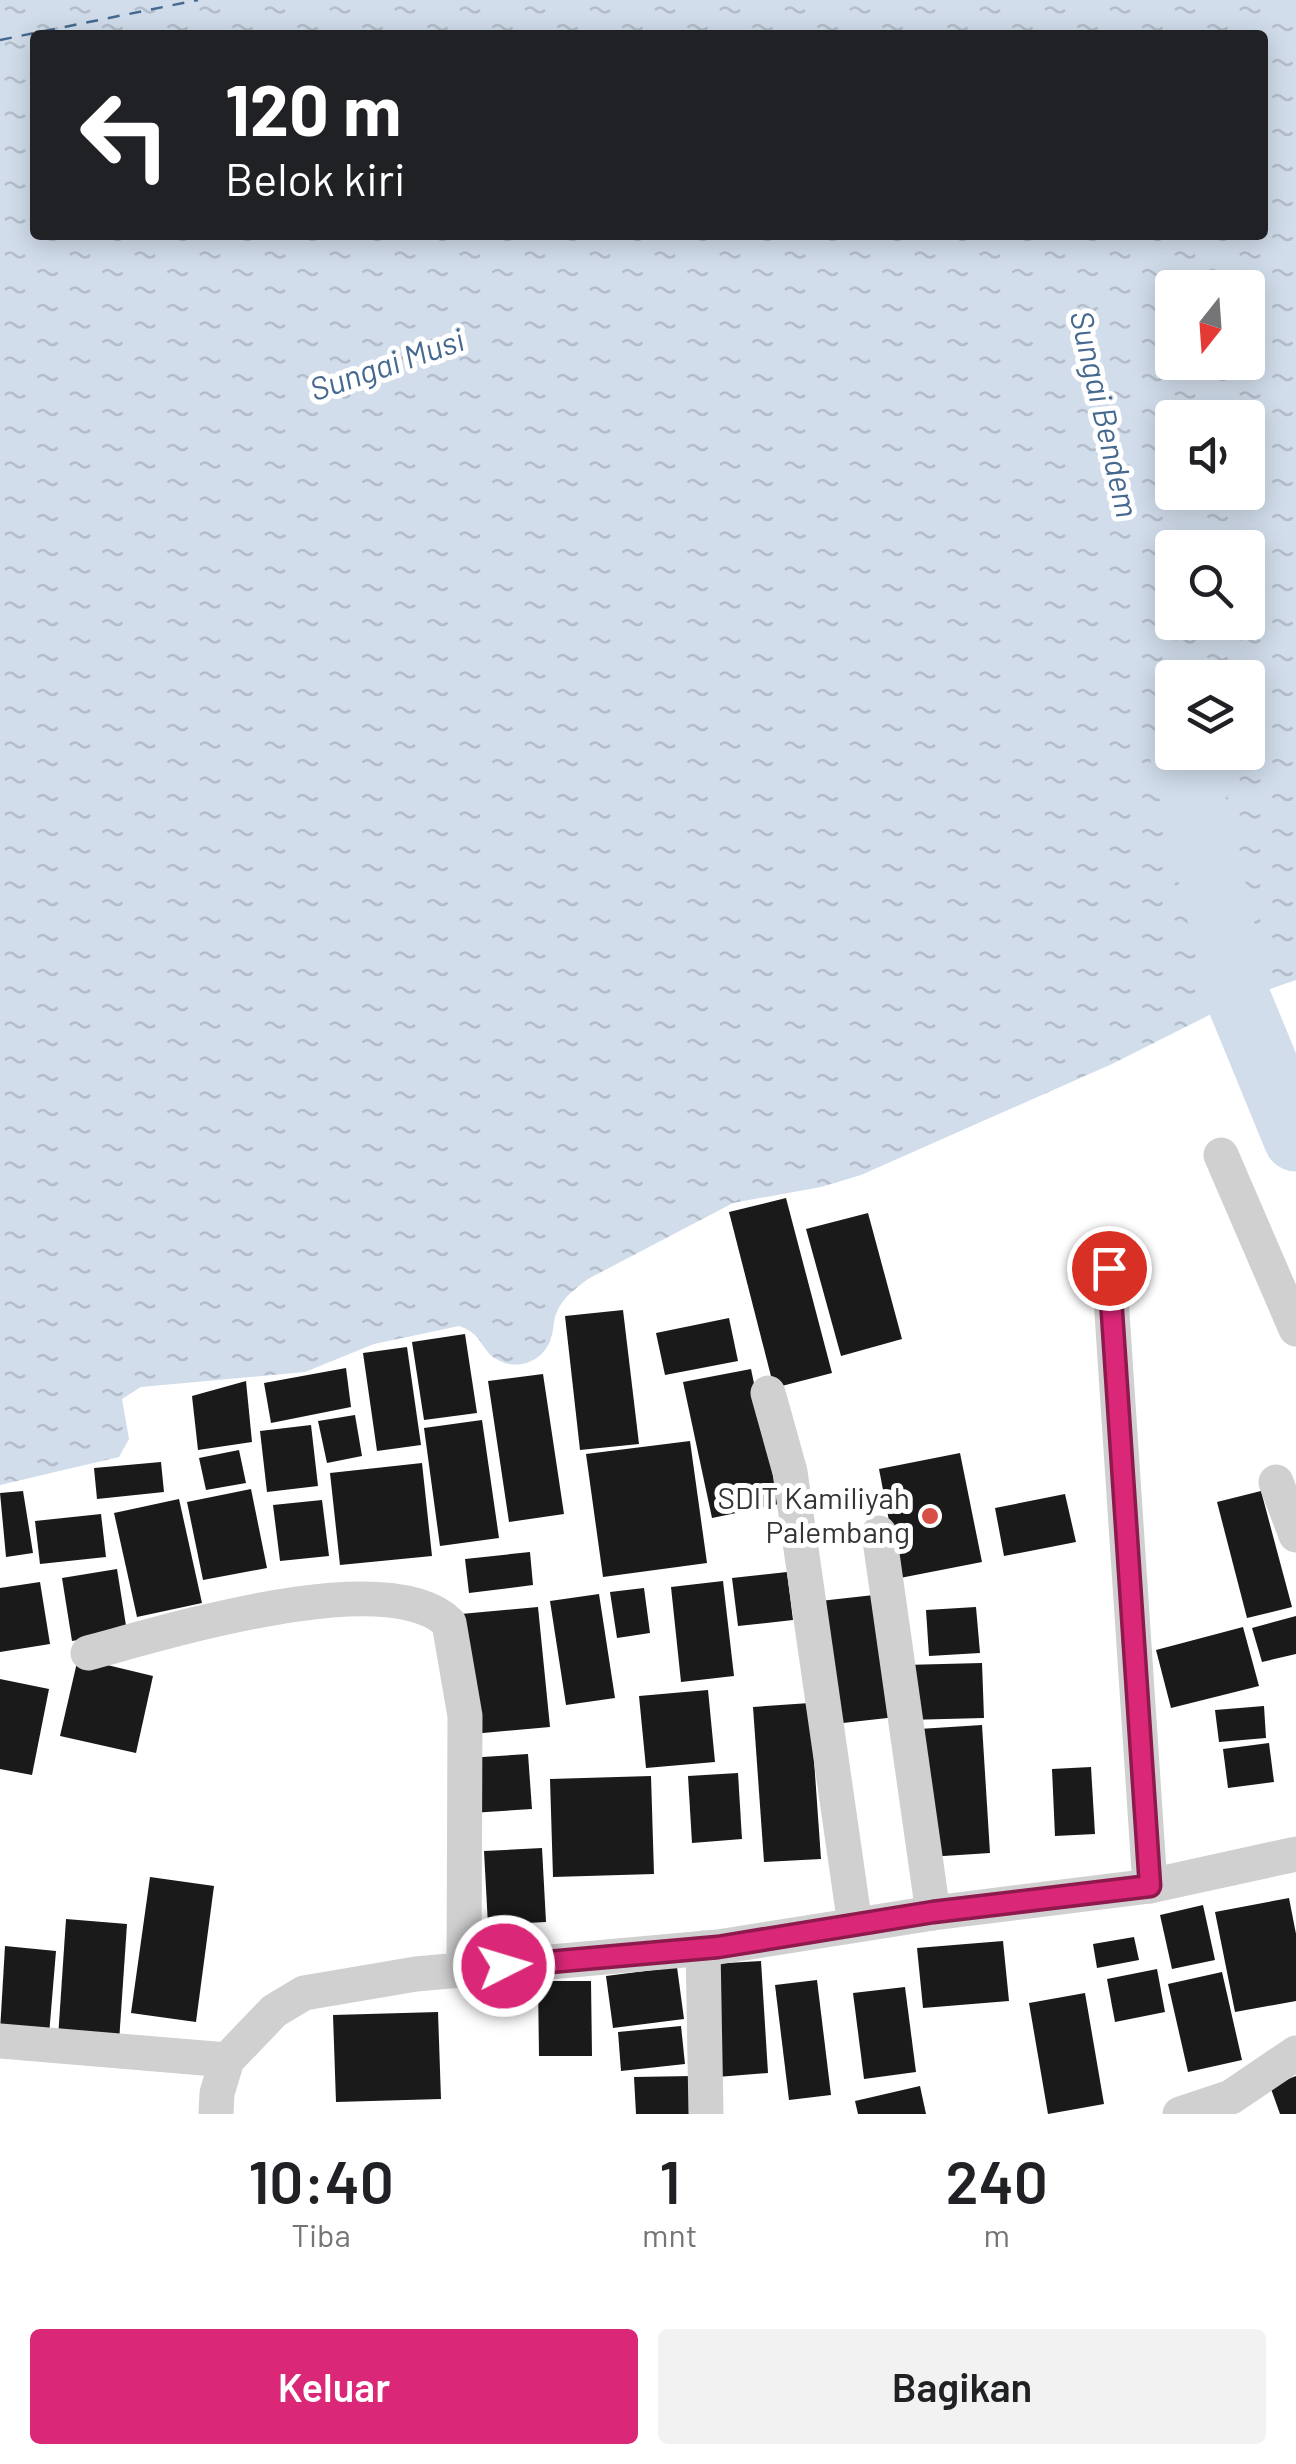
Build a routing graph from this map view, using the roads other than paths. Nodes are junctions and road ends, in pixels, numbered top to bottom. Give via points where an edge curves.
1 (1221, 1155) dead end
2 (1109, 1268) dead end
3 (1296, 1330) edge
4 (768, 1393) dead end
5 (1276, 1482) dead end
6 (879, 1533) dead end
7 (1296, 1535) edge
8 (88, 1653) dead end
9 (1296, 1854) edge
10 (1150, 1886) junction
11 (933, 1912) junction
12 (856, 1925) junction
13 (703, 1948) junction
14 (464, 1970) junction
15 (0, 2041) edge
16 (1296, 2053) edge
17 (227, 2060) junction
18 (216, 2114) edge
19 (706, 2114) edge
20 (1180, 2114) edge

1 - 3 street
2 - 10 street
4 - 12 street via 790,1472
5 - 7 street
6 - 11 street
8 - 14 street via 338,1598 391,1600 442,1616 465,1716
9 - 10 street
10 - 11 street
11 - 12 street
12 - 13 street
13 - 14 street
13 - 19 street
14 - 17 street via 304,1993 274,2010
15 - 17 street
16 - 20 street via 1230,2097
17 - 18 street

